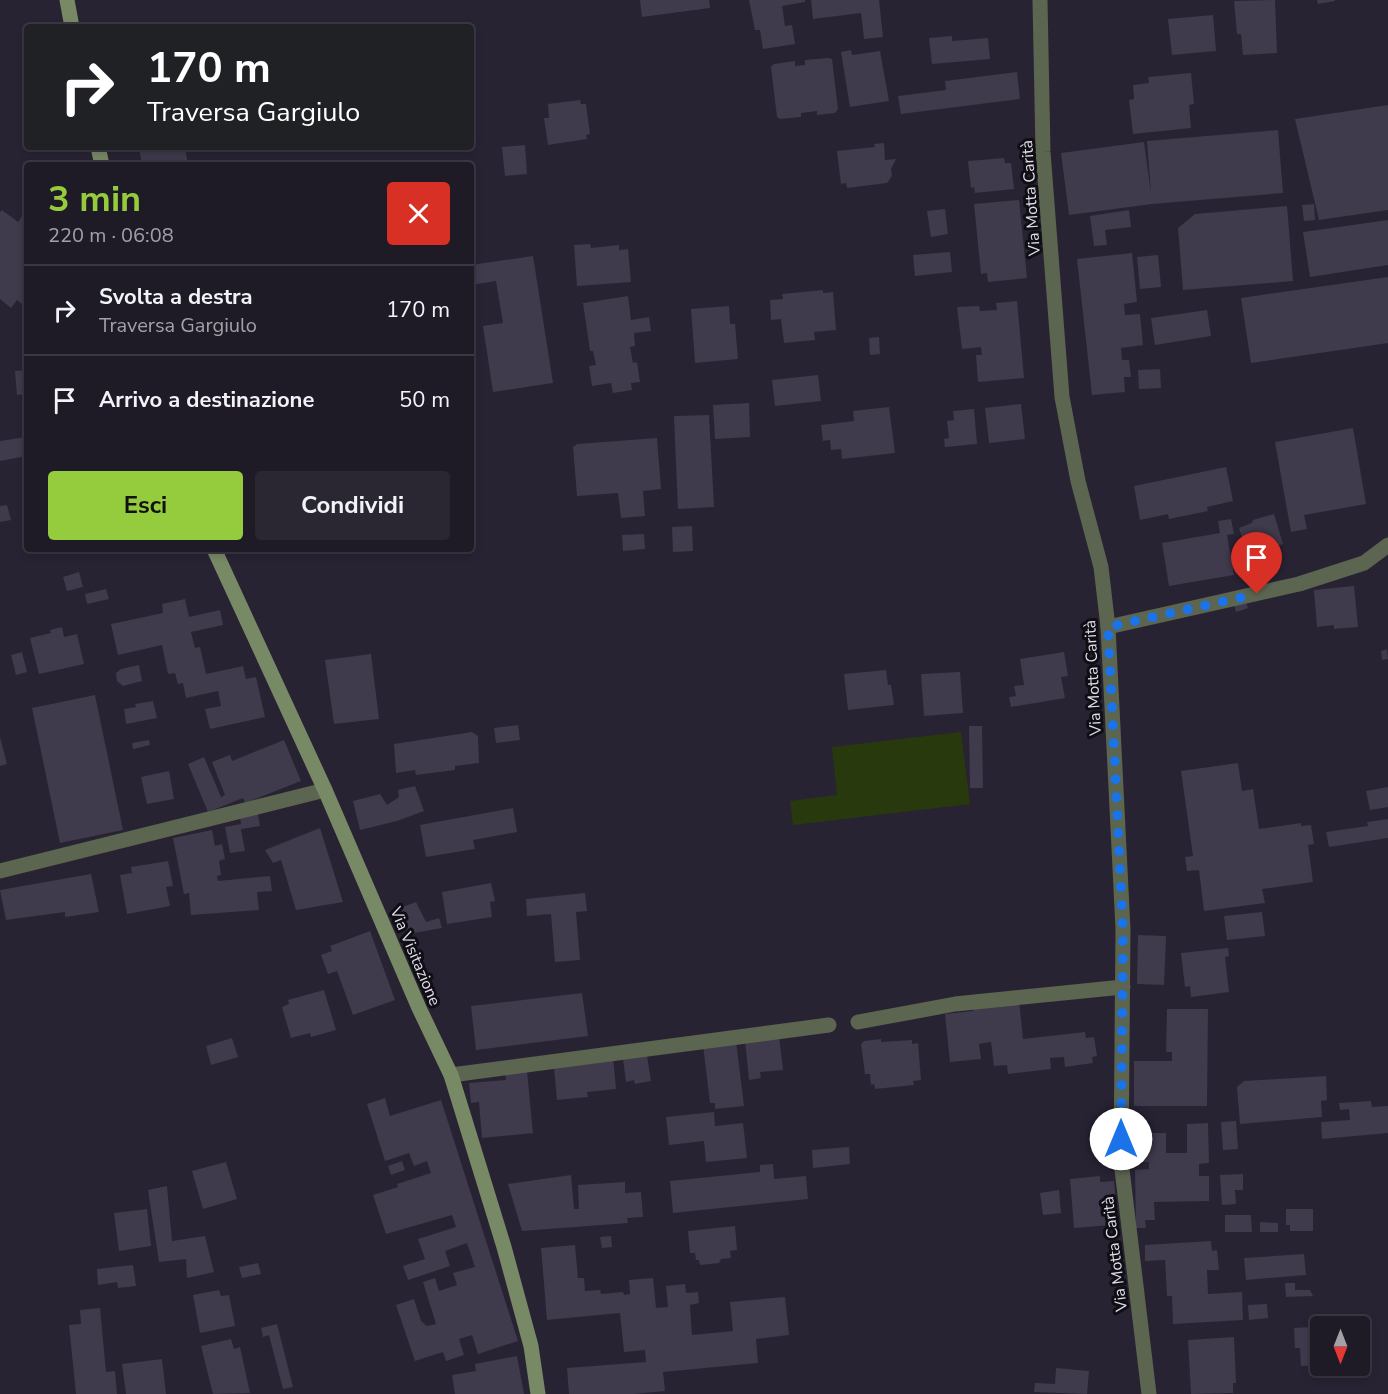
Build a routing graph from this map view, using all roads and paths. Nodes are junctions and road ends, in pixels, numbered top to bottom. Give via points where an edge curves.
1 (67, 0) edge
2 (1040, 0) edge
3 (71, 24) edge
4 (1388, 545) edge
5 (215, 552) edge
6 (1108, 627) junction
7 (325, 790) junction
8 (0, 871) edge
9 (1123, 987) junction
10 (858, 1022) dead end
11 (829, 1025) dead end
12 (451, 1075) junction
13 (538, 1394) edge
14 (1149, 1394) edge

1 - 3 street
2 - 6 street, Via Motta Carità via 1043,152 1061,387 1078,481 1101,567
4 - 6 street via 1364,563 1299,584
5 - 7 street, Via Visitazione
6 - 9 street, Via Motta Carità
7 - 8 street
7 - 12 street, Via Visitazione
9 - 10 street via 955,1004
9 - 14 street, Via Motta Carità via 1121,1161
11 - 12 street
12 - 13 street, Via Visitazione via 507,1258 531,1346

